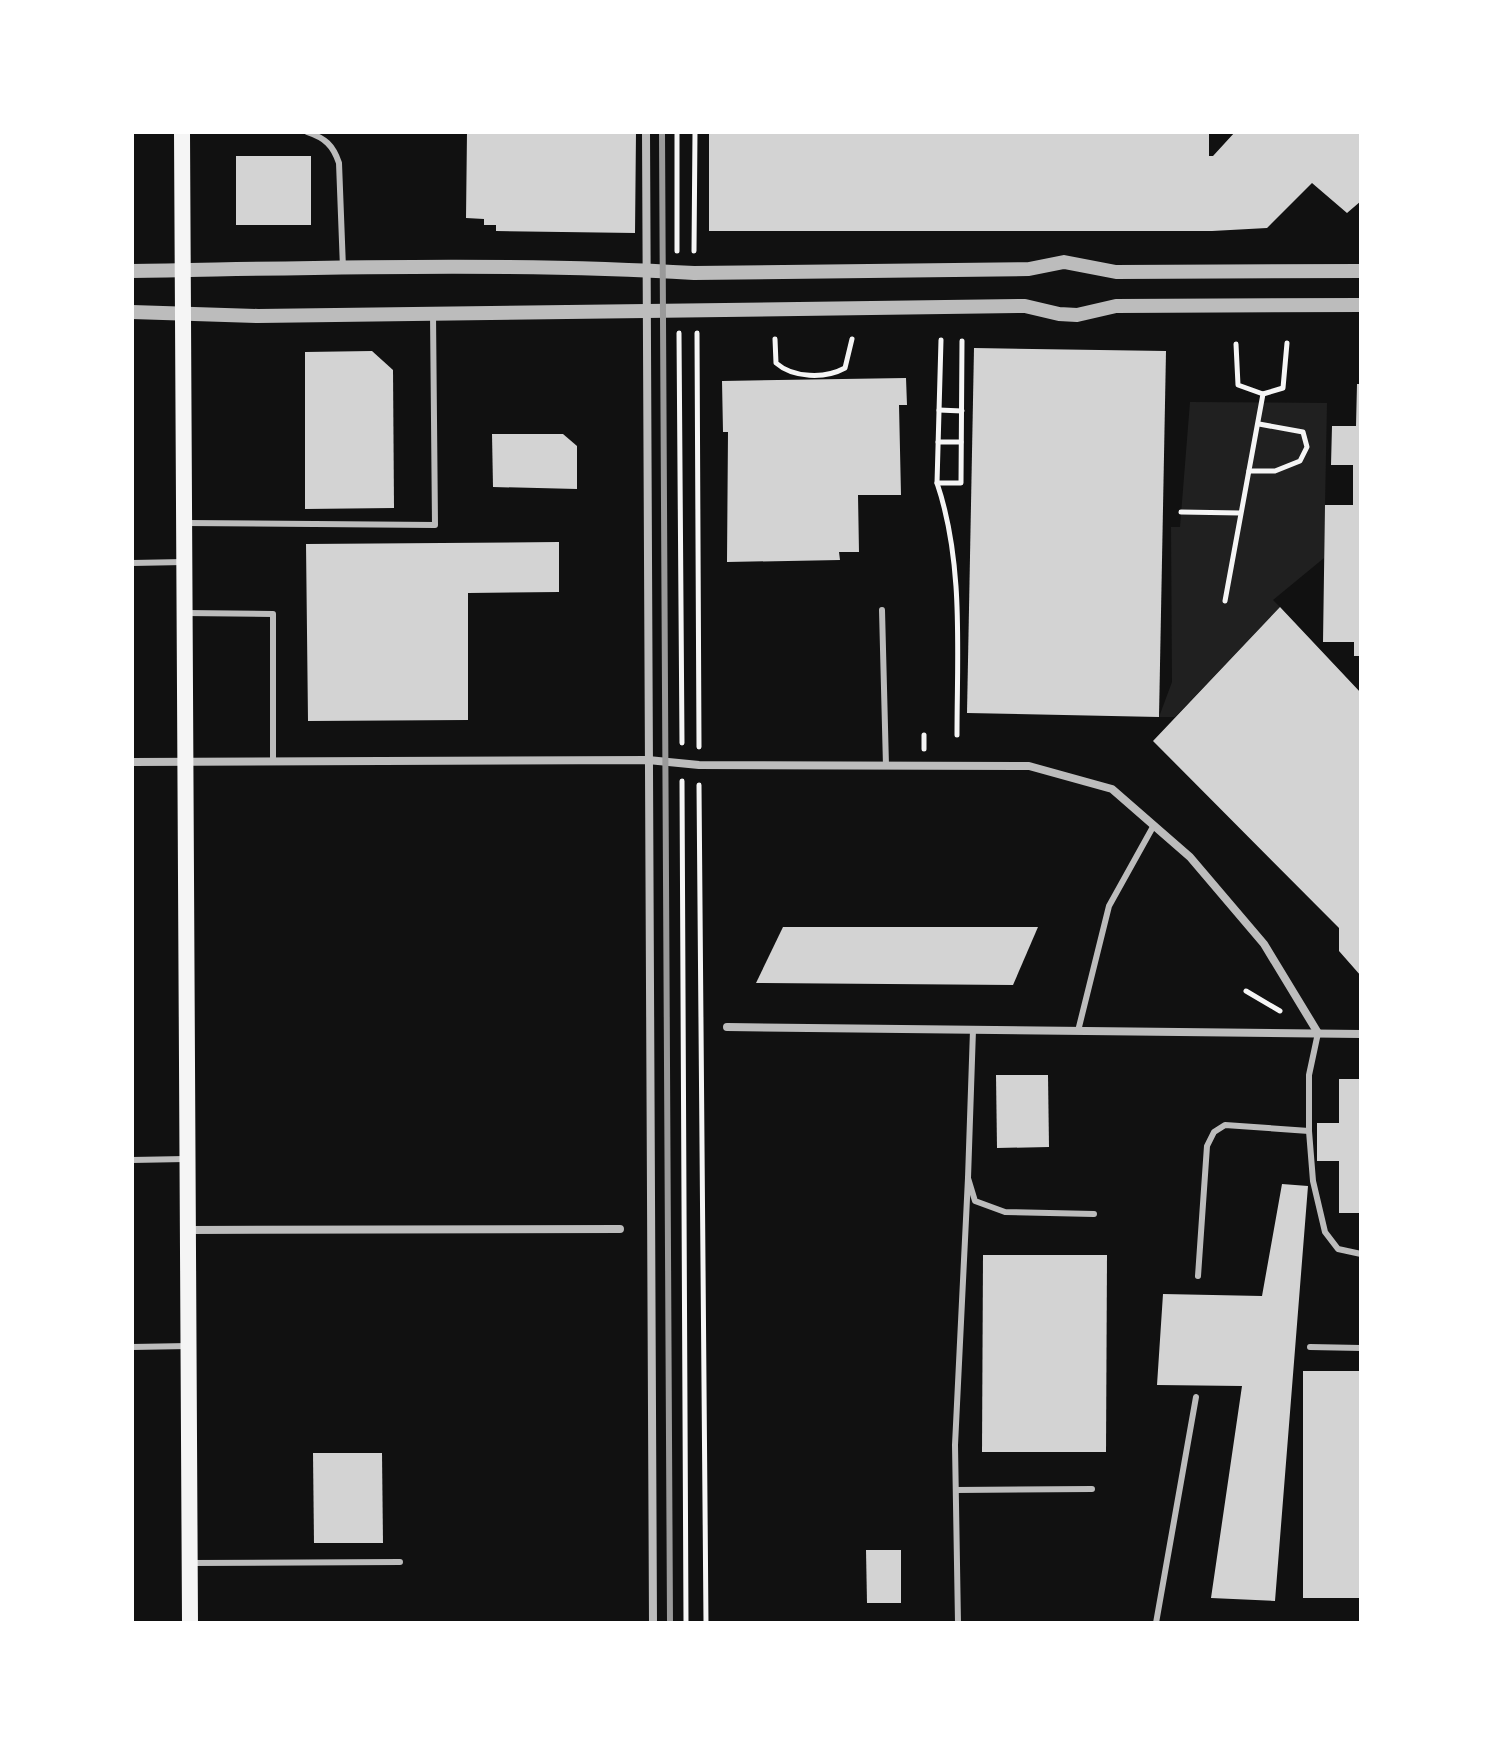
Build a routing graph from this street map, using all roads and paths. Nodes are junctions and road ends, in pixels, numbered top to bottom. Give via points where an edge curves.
1 (182, 132) edge
2 (307, 132) edge
3 (646, 132) edge
4 (677, 132) edge
5 (695, 132) edge
6 (694, 242) dead end
7 (343, 268) junction
8 (183, 270) junction
9 (647, 270) junction
10 (132, 271) edge
11 (1361, 271) edge
12 (677, 272) junction
13 (1361, 305) edge
14 (678, 310) junction
15 (132, 312) edge
16 (647, 312) junction
17 (184, 314) junction
18 (433, 314) junction
19 (775, 339) dead end
20 (852, 339) dead end
21 (697, 340) dead end
22 (941, 340) dead end
23 (962, 341) dead end
24 (1287, 343) dead end
25 (1236, 344) dead end
26 (1263, 394) junction
27 (939, 410) junction
28 (962, 411) junction
29 (1259, 424) junction
30 (938, 442) junction
31 (961, 442) junction
32 (1249, 471) junction
33 (937, 483) junction
34 (1181, 512) dead end
35 (1240, 513) junction
36 (185, 523) junction
37 (185, 562) junction
38 (132, 563) edge
39 (1225, 601) dead end
40 (882, 610) dead end
41 (185, 613) junction
42 (957, 735) dead end
43 (648, 760) junction
44 (132, 762) edge
45 (186, 762) junction
46 (273, 762) junction
47 (682, 763) junction
48 (699, 765) junction
49 (886, 766) junction
50 (1154, 825) junction
51 (727, 1027) dead end
52 (973, 1030) junction
53 (1078, 1031) junction
54 (1318, 1033) junction
55 (1361, 1034) edge
56 (1309, 1131) junction
57 (189, 1158) junction
58 (132, 1160) edge
59 (968, 1178) junction
60 (1094, 1214) dead end
61 (620, 1229) dead end
62 (190, 1230) junction
63 (1361, 1254) edge
64 (1198, 1276) dead end
65 (189, 1346) junction
66 (132, 1347) edge
67 (1310, 1347) dead end
68 (1361, 1348) edge
69 (1196, 1397) dead end
70 (1092, 1489) dead end
71 (956, 1490) junction
72 (400, 1562) dead end
73 (190, 1563) junction
74 (190, 1623) edge
75 (653, 1623) edge
76 (686, 1623) edge
77 (706, 1623) edge
78 (958, 1623) edge
79 (1156, 1623) edge

1 - 8 main road
2 - 7 lane via 333,147 339,163
3 - 9 street
4 - 12 path
5 - 6 path
7 - 8 street
7 - 9 street
8 - 10 street
8 - 17 main road
9 - 12 street
9 - 16 street
11 - 12 street via 1116,272 1064,262 1029,269
13 - 14 street via 1116,306 1077,315 1025,306
14 - 16 street
14 - 47 path
15 - 17 street
16 - 18 street
16 - 43 street
17 - 18 street
17 - 36 main road
18 - 36 lane via 435,525
19 - 20 path via 776,363 790,374 835,374 845,368
21 - 48 path
22 - 27 path
23 - 28 path
24 - 26 path via 1283,388
25 - 26 path via 1238,385
26 - 29 path
27 - 28 path
27 - 30 path
28 - 31 path
29 - 32 path
29 - 32 path via 1303,432 1307,447 1300,461 1275,471
30 - 31 path
30 - 33 path
31 - 33 path via 961,483
32 - 35 path
33 - 42 path via 956,594
34 - 35 path
35 - 39 path
36 - 37 main road
37 - 38 lane
37 - 41 main road
40 - 49 lane
41 - 45 main road
41 - 46 lane via 273,614
43 - 46 street
43 - 47 street
43 - 75 street
44 - 45 street
45 - 46 street
45 - 57 main road
47 - 48 street
47 - 76 path
48 - 49 street
48 - 77 path
49 - 50 street via 1029,766 1112,789
50 - 53 lane via 1109,906
50 - 54 street via 1190,857 1264,944
51 - 52 street
52 - 53 street
52 - 59 lane
53 - 54 street
54 - 55 street
54 - 56 lane via 1309,1075
56 - 63 lane via 1325,1232 1338,1249
56 - 64 lane via 1225,1125 1214,1132 1207,1146
57 - 58 lane
57 - 62 main road
59 - 60 lane via 975,1201 1005,1212
59 - 71 lane
61 - 62 street
62 - 65 main road
65 - 66 lane
65 - 73 main road
67 - 68 lane
69 - 79 lane
70 - 71 lane
71 - 78 lane
72 - 73 lane
73 - 74 main road

